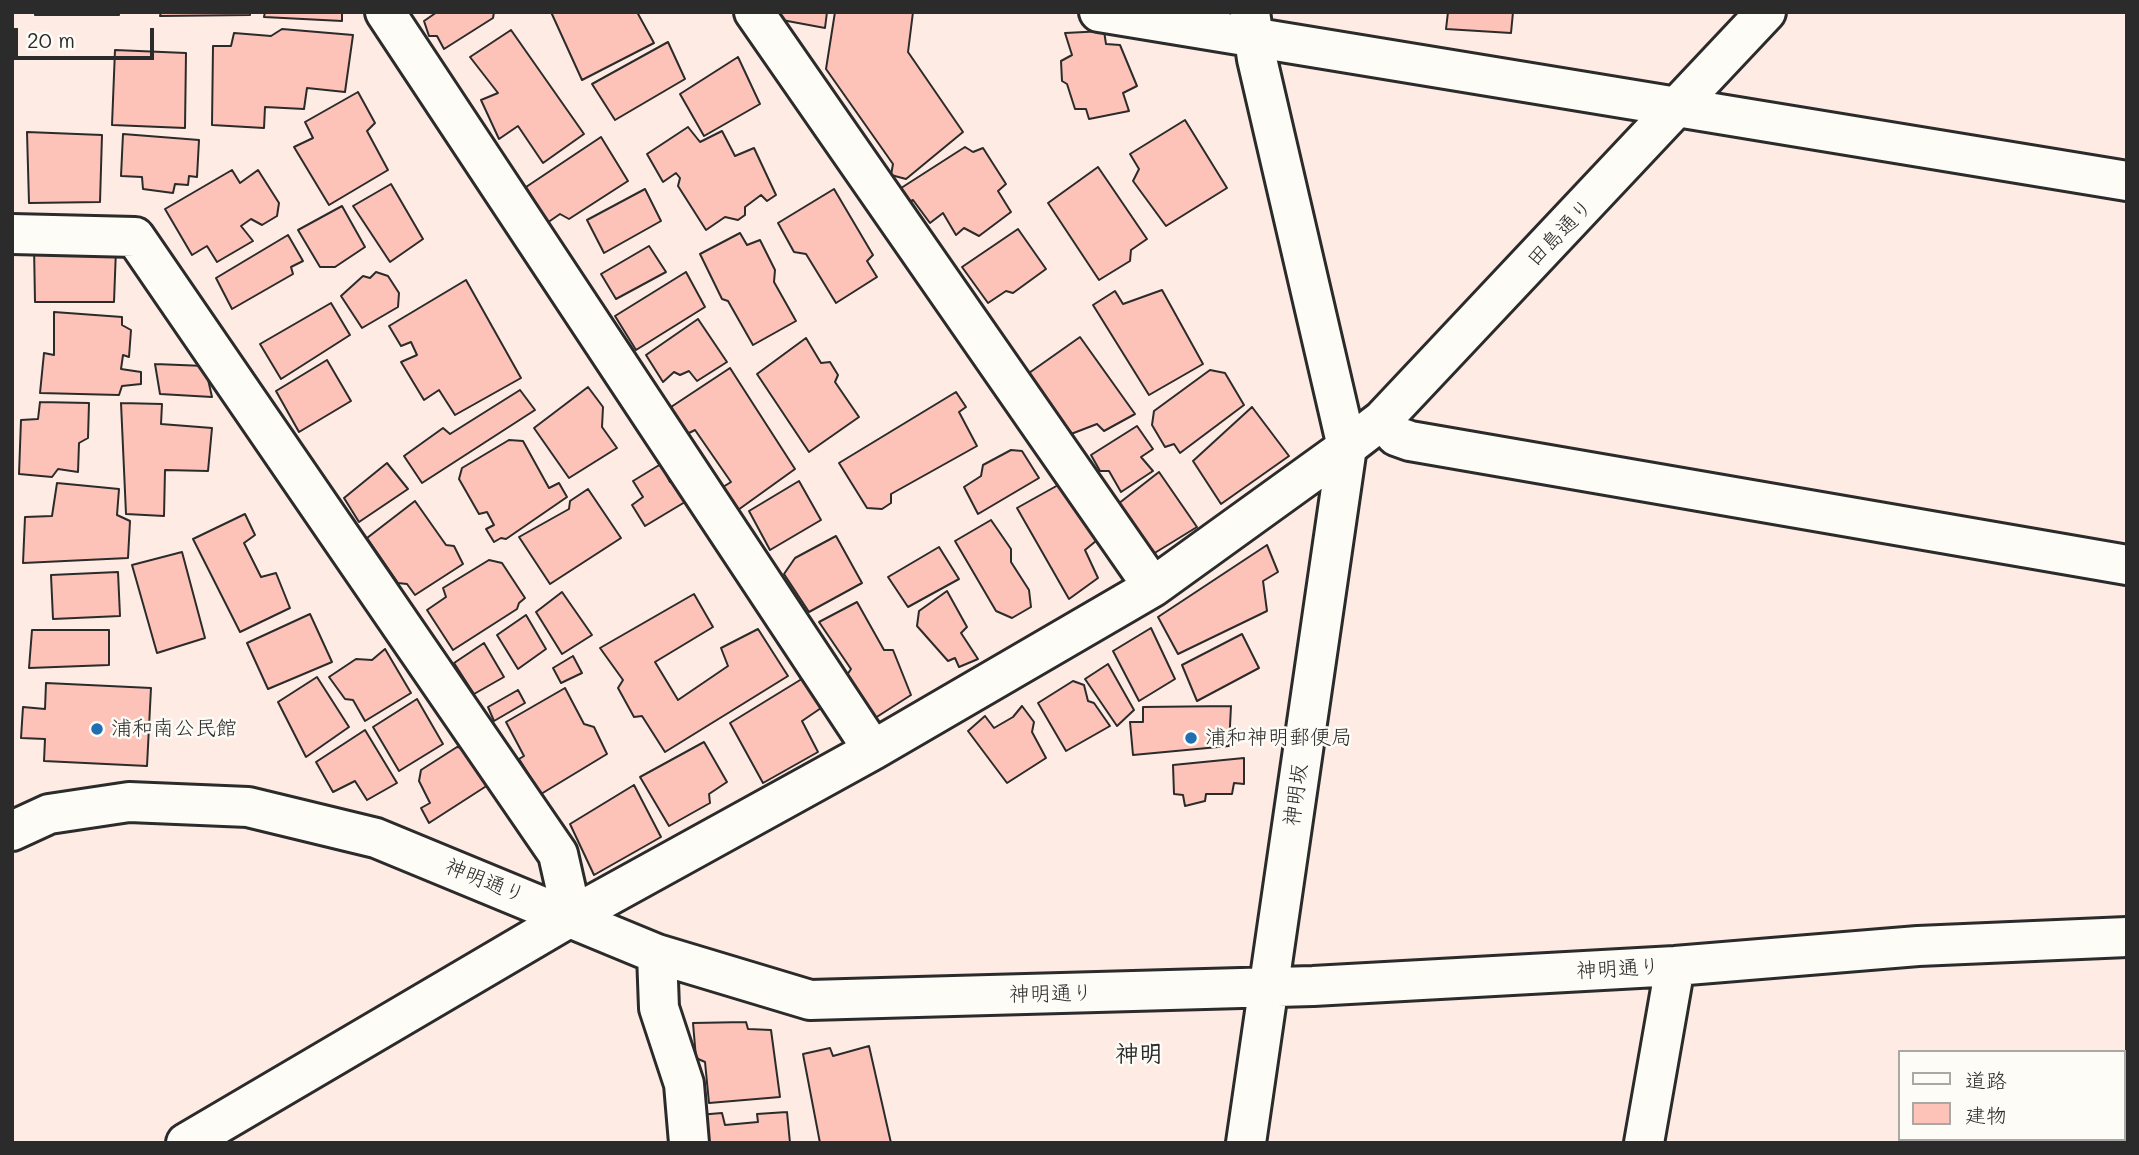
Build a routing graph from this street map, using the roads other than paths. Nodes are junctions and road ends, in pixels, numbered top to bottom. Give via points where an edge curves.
1 (386, 12) edge
2 (754, 12) edge
3 (1100, 12) edge
4 (1766, 12) edge
5 (1252, 24) edge
6 (1680, 107) junction
7 (2127, 181) edge
8 (12, 234) edge
9 (1382, 420) junction
10 (1346, 447) junction
11 (2127, 565) edge
12 (1153, 587) junction
13 (873, 750) junction
14 (12, 831) edge
15 (572, 916) junction
16 (2127, 937) edge
17 (657, 954) junction
18 (1675, 966) junction
19 (1268, 987) junction
20 (186, 1143) edge
21 (689, 1143) edge
22 (1246, 1143) edge
23 (1644, 1143) edge

1 - 13 street
2 - 12 street
3 - 5 street
4 - 6 street, 田島通り
5 - 6 street
5 - 10 street
6 - 7 street
6 - 9 street, 田島通り
8 - 15 street via 135,237 558,854
9 - 10 street, 田島通り
9 - 11 street via 1396,436 1410,441
10 - 12 street, 田島通り
10 - 19 street, 神明坂
12 - 13 street, 田島通り
13 - 15 street, 田島通り
14 - 15 street, 神明通り via 49,814 129,802 248,807 376,838
15 - 17 street, 神明通り
15 - 20 street, 田島通り
16 - 18 street, 神明通り via 1918,946
17 - 19 street, 神明通り via 810,1000
17 - 21 street via 659,1008 684,1084
18 - 19 street, 神明通り
18 - 23 street
19 - 22 street, 神明坂

